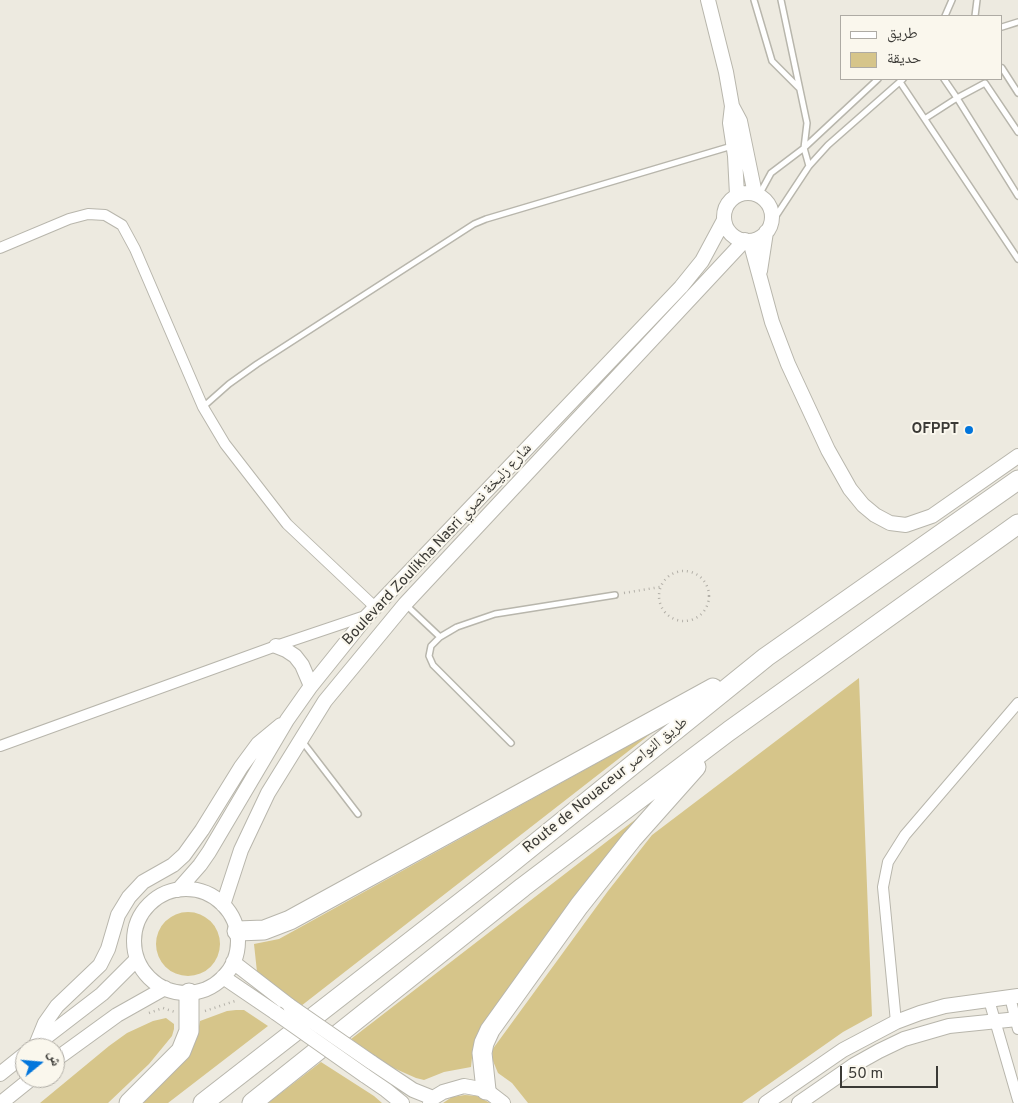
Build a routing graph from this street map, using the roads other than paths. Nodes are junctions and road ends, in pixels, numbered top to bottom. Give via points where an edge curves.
1 (708, 0) edge
2 (754, 0) edge
3 (781, 0) edge
4 (952, 0) edge
5 (977, 0) edge
6 (945, 15) edge
7 (975, 15) edge
8 (1018, 22) edge
9 (1003, 27) edge
10 (1003, 70) edge
11 (877, 80) edge
12 (901, 80) edge
13 (945, 80) edge
14 (800, 90) junction
15 (1018, 93) edge
16 (956, 98) junction
17 (732, 106) junction
18 (926, 118) junction
19 (1018, 132) edge
20 (734, 145) junction
21 (804, 148) junction
22 (809, 166) junction
23 (737, 195) junction
24 (757, 195) junction
25 (1018, 196) edge
26 (724, 220) junction
27 (768, 228) junction
28 (747, 240) junction
29 (0, 248) edge
30 (1018, 259) edge
31 (760, 274) junction
32 (203, 407) junction
33 (1018, 456) edge
34 (1018, 480) edge
35 (1018, 524) edge
36 (615, 595) road end
37 (405, 604) junction
38 (372, 611) junction
39 (440, 637) junction
40 (276, 646) junction
41 (766, 657) junction
42 (311, 686) junction
43 (1018, 703) edge
44 (287, 720) junction
45 (729, 731) junction
46 (301, 739) junction
47 (511, 742) dead end
48 (0, 746) edge
49 (358, 814) dead end
50 (178, 890) junction
51 (223, 905) junction
52 (237, 931) junction
53 (138, 959) junction
54 (233, 962) junction
55 (223, 977) junction
56 (165, 988) junction
57 (189, 993) junction
58 (1014, 996) edge
59 (989, 1000) junction
60 (896, 1022) junction
61 (995, 1022) junction
62 (1017, 1023) edge
63 (38, 1038) edge
64 (46, 1038) edge
65 (65, 1052) edge
66 (15, 1062) edge
67 (367, 1068) junction
68 (0, 1074) edge
69 (20, 1088) edge
70 (486, 1090) junction
71 (432, 1100) edge
72 (1018, 1100) edge
73 (1, 1103) edge
74 (130, 1103) edge
75 (203, 1103) edge
76 (252, 1103) edge
77 (402, 1103) edge
78 (504, 1103) edge
79 (766, 1103) edge
80 (799, 1103) edge

1 - 17 street
2 - 14 lane via 772,61
3 - 14 lane
4 - 6 lane
5 - 7 lane
8 - 9 lane
10 - 15 lane
11 - 21 lane
12 - 18 lane
12 - 22 lane
13 - 16 lane
14 - 21 lane via 808,123
16 - 18 lane
16 - 19 lane via 985,83
16 - 25 lane
17 - 20 street via 730,123
17 - 24 street via 740,121
18 - 30 lane
20 - 23 street
20 - 32 lane via 474,224 257,364
21 - 22 lane
21 - 24 lane via 771,172
22 - 27 lane
23 - 24 street via 746,192
23 - 26 street via 725,207
24 - 27 street via 770,208 772,217
26 - 28 street via 732,236
26 - 38 street, Boulevard Zoulikha Nasri شارع زليخة نصري via 702,261 681,287
27 - 28 street via 759,238
27 - 31 street
28 - 31 street
28 - 37 street, Boulevard Zoulikha Nasri شارع زليخة نصري
29 - 32 street via 88,214 105,215 122,225
31 - 33 street via 772,322 804,402 850,489 875,515 890,523 906,525 932,516
32 - 38 street via 225,444 287,524
34 - 41 highway, Route de Nouaceur طريق النواصر
35 - 45 highway, Route de Nouaceur طريق النواصر
36 - 39 lane via 495,614
37 - 39 lane
37 - 46 street, Boulevard Zoulikha Nasri شارع زليخة نصري via 325,701
38 - 40 street
38 - 42 street, Boulevard Zoulikha Nasri شارع زليخة نصري
39 - 47 lane via 431,646 430,660
40 - 42 street via 295,656
40 - 48 street
41 - 52 highway via 290,920 264,930
41 - 75 highway, Route de Nouaceur طريق النواصر via 505,868
42 - 44 street, Boulevard Zoulikha Nasri شارع زليخة نصري
43 - 60 street via 905,835 888,862 883,887
44 - 50 street, Boulevard Zoulikha Nasri شارع زليخة نصري via 209,852
44 - 63 street via 249,756 179,860 143,882 129,897 118,915 100,965 57,1006
45 - 70 highway via 632,838 494,1024 486,1036 482,1053
45 - 76 highway, Route de Nouaceur طريق النواصر via 523,887
46 - 49 lane
46 - 51 street, Boulevard Zoulikha Nasri شارع زليخة نصري via 254,821
50 - 51 street via 202,892
50 - 53 street via 159,896 139,919 134,939
51 - 52 street
52 - 54 street via 238,947
53 - 56 street via 153,981
53 - 64 street via 102,994
54 - 55 street
54 - 67 street, bridge
55 - 57 street via 201,991
55 - 67 street, bridge
56 - 57 street
56 - 65 street via 102,1024
57 - 74 highway via 189,1031 182,1051
58 - 59 street
58 - 62 street
59 - 60 street via 945,1006
59 - 61 street
60 - 79 street via 843,1050
61 - 62 street
61 - 72 street
61 - 80 street via 949,1026 904,1039 854,1065
66 - 68 street
67 - 71 street
67 - 77 street
69 - 73 street
70 - 71 street via 472,1086 457,1087
70 - 78 street

